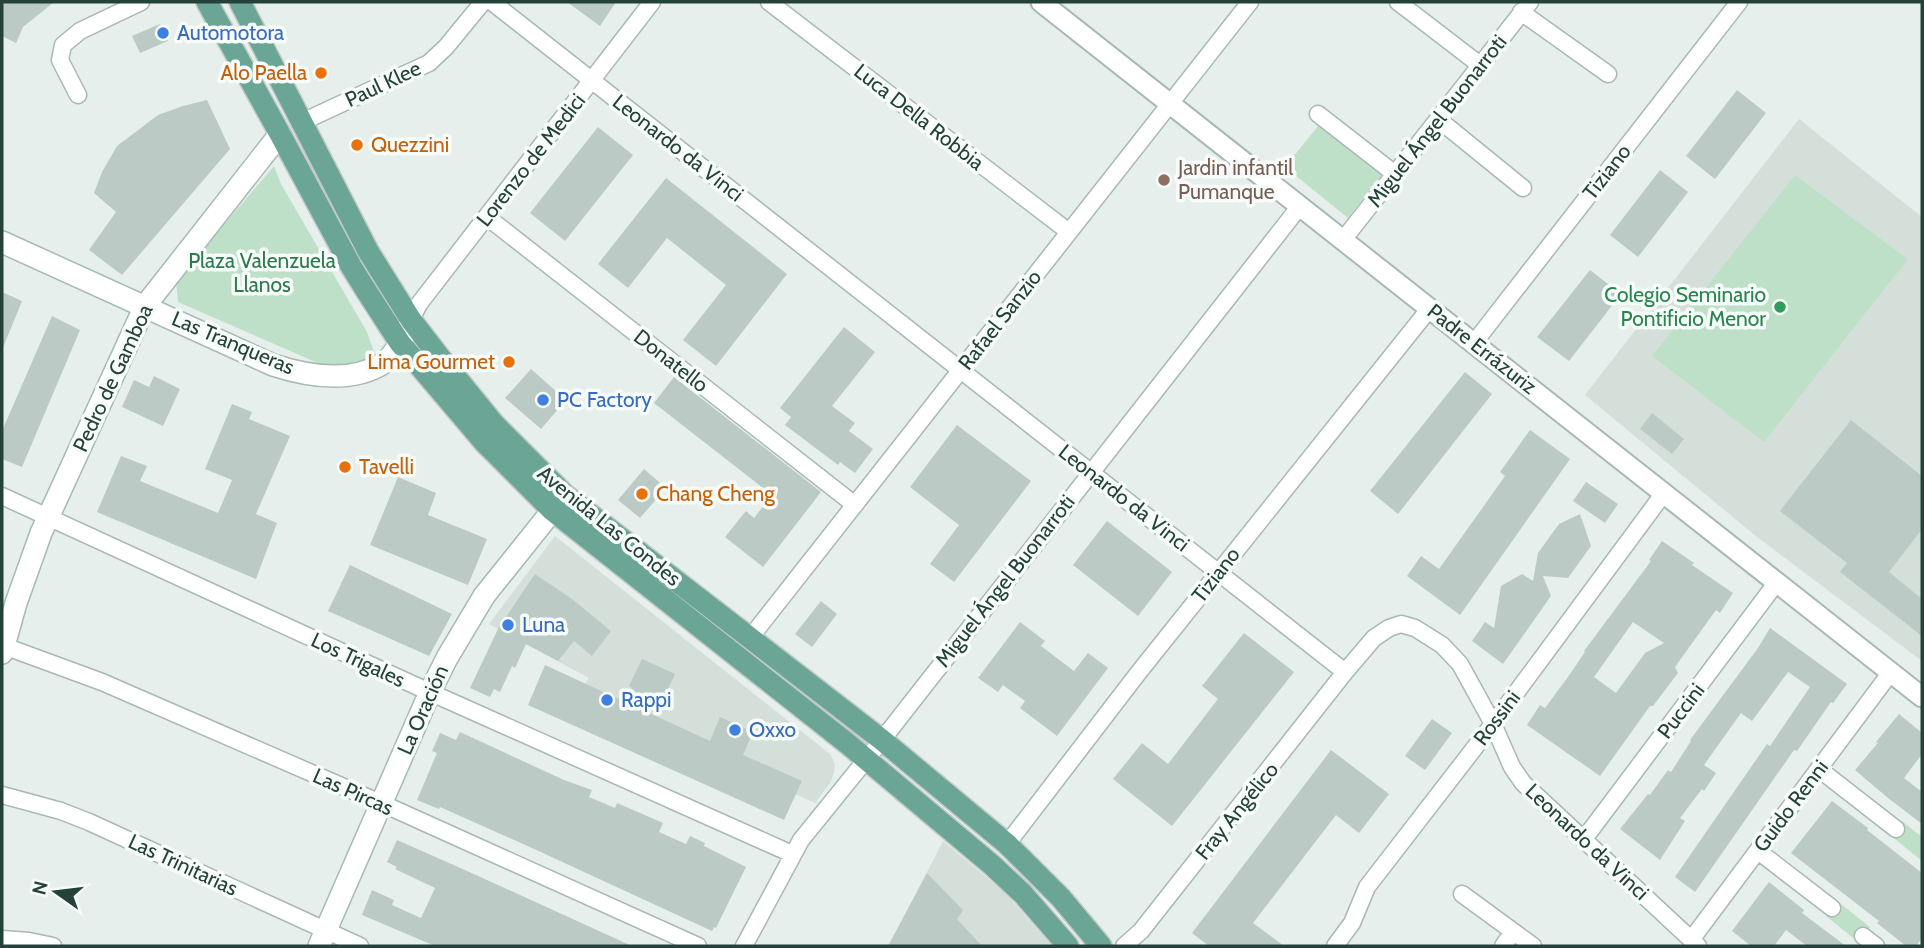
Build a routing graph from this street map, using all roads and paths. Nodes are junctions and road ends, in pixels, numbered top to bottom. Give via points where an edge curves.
1 (141, 2) edge
2 (207, 2) edge
3 (240, 2) edge
4 (483, 2) edge
5 (492, 2) edge
6 (652, 2) edge
7 (769, 2) edge
8 (1041, 2) edge
9 (1250, 2) edge
10 (1398, 2) edge
11 (1740, 2) edge
12 (1525, 7) edge
13 (1480, 65) junction
14 (1608, 74) dead end
15 (592, 80) junction
16 (78, 95) dead end
17 (1171, 103) junction
18 (1318, 114) dead end
19 (1438, 119) junction
20 (302, 122) junction
21 (281, 134) junction
22 (1395, 174) junction
23 (1523, 188) dead end
24 (1300, 206) junction
25 (487, 216) junction
26 (1069, 232) junction
27 (1343, 240) junction
28 (2, 242) edge
29 (145, 306) junction
30 (1430, 308) junction
31 (411, 320) junction
32 (400, 343) junction
33 (1474, 343) junction
34 (961, 370) junction
35 (1091, 472) junction
36 (1664, 493) junction
37 (2, 496) edge
38 (558, 503) junction
39 (855, 505) junction
40 (48, 516) junction
41 (1218, 572) junction
42 (1777, 582) junction
43 (750, 638) junction
44 (3, 649) edge
45 (1345, 672) junction
46 (1891, 672) junction
47 (429, 692) junction
48 (1922, 696) edge
49 (1493, 724) junction
50 (882, 740) junction
51 (865, 758) junction
52 (1819, 769) junction
53 (2, 795) edge
54 (382, 804) junction
55 (1896, 829) dead end
56 (1584, 839) junction
57 (1007, 844) junction
58 (1758, 851) junction
59 (792, 854) junction
60 (1462, 894) dead end
61 (1832, 908) dead end
62 (1513, 932) junction
63 (2, 939) edge
64 (323, 939) edge
65 (1695, 943) edge
66 (53, 946) edge
67 (360, 946) edge
68 (698, 946) edge
69 (744, 946) edge
70 (1068, 946) edge
71 (1101, 946) edge
72 (1124, 946) edge
73 (1335, 946) edge
74 (1503, 946) edge
75 (1533, 946) edge

1 - 16 street via 63,45 60,60
2 - 21 main road, Avenida Las Condes
3 - 20 main road, Avenida Las Condes
4 - 20 street, Paul Klee via 429,63
5 - 15 street, Leonardo da Vinci
6 - 15 street, Lorenzo de Medici
7 - 26 street, Luca Della Robbia
8 - 17 street, Padre Errázuriz
9 - 17 street, Rafael Sanzio
10 - 13 street
11 - 33 street, Tiziano
12 - 13 street, Miguel Ángel Buonarroti
12 - 14 street
13 - 19 street, Miguel Ángel Buonarroti
15 - 25 street, Lorenzo de Medici
15 - 34 street, Leonardo da Vinci
17 - 24 street, Padre Errázuriz
17 - 26 street, Rafael Sanzio
18 - 22 street
19 - 22 street, Miguel Ángel Buonarroti
19 - 23 street
20 - 31 main road, Avenida Las Condes via 368,251
21 - 29 main road, Pedro de Gamboa
21 - 32 main road, Avenida Las Condes via 352,268
22 - 27 street, Miguel Ángel Buonarroti
24 - 27 street, Padre Errázuriz
24 - 35 street, Miguel Ángel Buonarroti
25 - 31 street, Lorenzo de Medici
25 - 39 street, Donatello
26 - 34 street, Rafael Sanzio
27 - 30 street, Padre Errázuriz
28 - 29 main road, Las Tranqueras
29 - 32 main road, Las Tranqueras via 273,365 329,377 383,363
29 - 40 main road, Pedro de Gamboa
30 - 33 street, Padre Errázuriz
30 - 41 street, Tiziano
31 - 32 main road, Las Tranqueras
31 - 38 main road, Avenida Las Condes via 528,460
32 - 38 main road, Avenida Las Condes via 484,442
33 - 36 street, Padre Errázuriz
34 - 35 street, Leonardo da Vinci
34 - 39 street, Rafael Sanzio
35 - 41 street, Leonardo da Vinci
35 - 50 street, Miguel Ángel Buonarroti
36 - 42 street, Padre Errázuriz
36 - 49 street, Rossini
37 - 40 street, Los Trigales
38 - 43 main road, Avenida Las Condes
38 - 47 main road, La Oración via 484,596
38 - 51 main road, Avenida Las Condes
39 - 43 street, Rafael Sanzio
40 - 44 main road, Pedro de Gamboa
40 - 47 street, Los Trigales
41 - 45 street, Leonardo da Vinci
41 - 57 street, Tiziano
42 - 46 street, Padre Errázuriz
42 - 56 street, Puccini
43 - 50 main road, Avenida Las Condes
44 - 54 street, Las Pircas via 102,682
45 - 49 street, Leonardo da Vinci via 1374,638 1389,628 1401,624 1415,628 1442,645 1460,664
45 - 72 street, Fray Angélico via 1141,931
46 - 48 street, Padre Errázuriz
46 - 52 street, Guido Renni
47 - 54 main road, La Oración
47 - 59 street, Los Trigales
49 - 56 street, Leonardo da Vinci via 1523,783
49 - 73 street, Rossini via 1367,887 1352,923
50 - 51 street, Miguel Ángel Buonarroti
50 - 57 main road, Avenida Las Condes
51 - 59 street, Miguel Ángel Buonarroti
51 - 70 main road, Avenida Las Condes via 1006,878
52 - 55 street
52 - 58 street, Guido Renni
53 - 64 street, Las Trinitarias via 89,821
54 - 64 main road, La Oración
54 - 68 street, Las Pircas
56 - 65 street, Leonardo da Vinci
57 - 71 main road, Avenida Las Condes
58 - 61 street
58 - 65 street, Guido Renni
59 - 69 street, Miguel Ángel Buonarroti
60 - 62 street
62 - 74 street
62 - 75 street
63 - 66 street
64 - 67 street, Las Trinitarias

